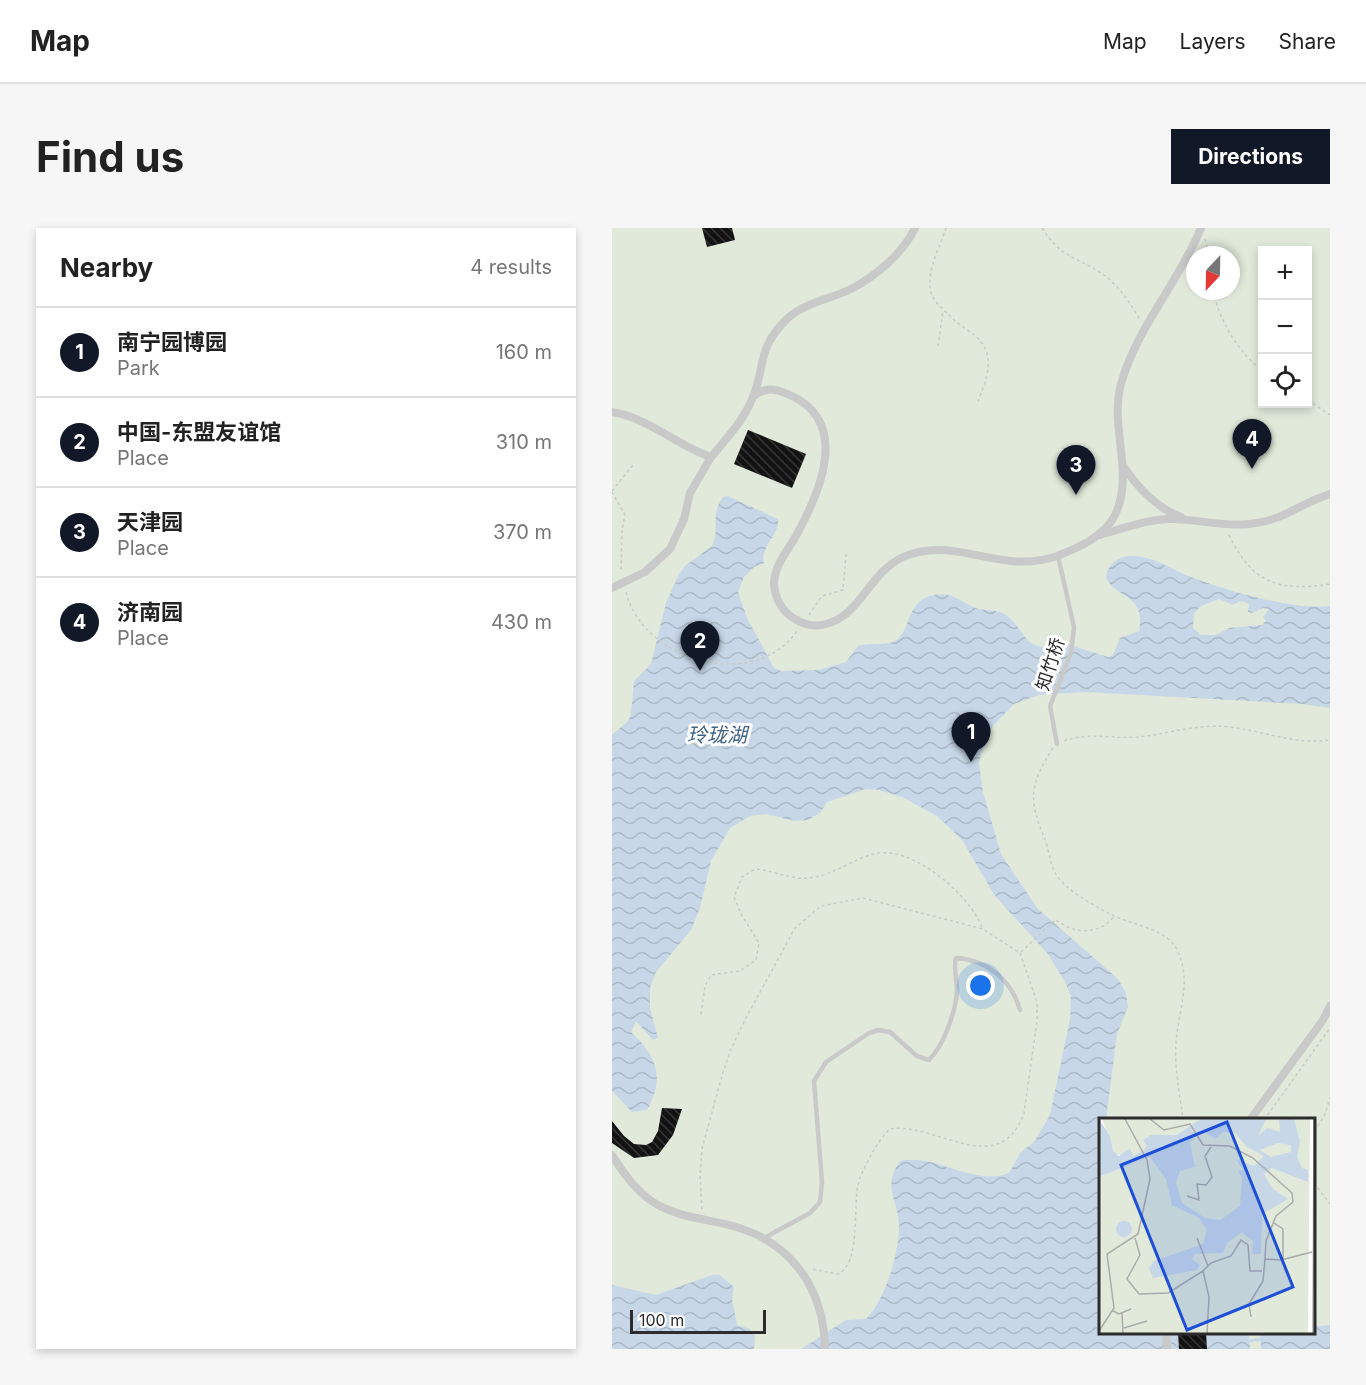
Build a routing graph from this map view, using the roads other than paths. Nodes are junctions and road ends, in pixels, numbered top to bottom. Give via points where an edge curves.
1 (915, 228) edge
2 (1201, 229) edge
3 (754, 396) junction
4 (612, 412) edge
5 (711, 457) junction
6 (1121, 462) junction
7 (1330, 494) edge
8 (1186, 520) junction
9 (1099, 535) junction
10 (1058, 555) junction
11 (612, 588) edge
12 (1057, 744) road end
13 (1330, 1006) edge
14 (1020, 1010) dead end
15 (1251, 1118) edge
16 (612, 1155) edge
17 (764, 1238) junction
18 (1166, 1334) edge
19 (825, 1349) edge
20 (1167, 1349) edge

1 - 3 street via 895,256 872,275 853,288 789,317 761,357
2 - 6 street via 1182,272 1145,329 1120,387
3 - 5 street via 741,421
3 - 10 street via 769,388 782,391 809,406 824,426 826,446 819,483 774,582 781,606 791,617 821,625 845,615 891,564 921,552 952,550 1012,562 1035,562
4 - 5 street via 643,421
5 - 11 street via 690,493 684,519 670,549 645,572
6 - 8 street via 1152,499
6 - 9 street via 1124,481 1120,501 1115,516
7 - 8 street via 1276,519 1225,526
8 - 9 street via 1135,524
9 - 10 street
10 - 12 lane, 知竹桥 via 1074,627 1071,652 1050,706
13 - 15 street
14 - 17 lane via 1015,992 1002,977 980,963 956,958 957,992 952,1012 936,1053 929,1060 917,1056 890,1032 878,1030 826,1062 814,1081 820,1202 810,1213
16 - 17 street via 647,1198 672,1211
17 - 19 street via 801,1270 822,1314
18 - 20 street

